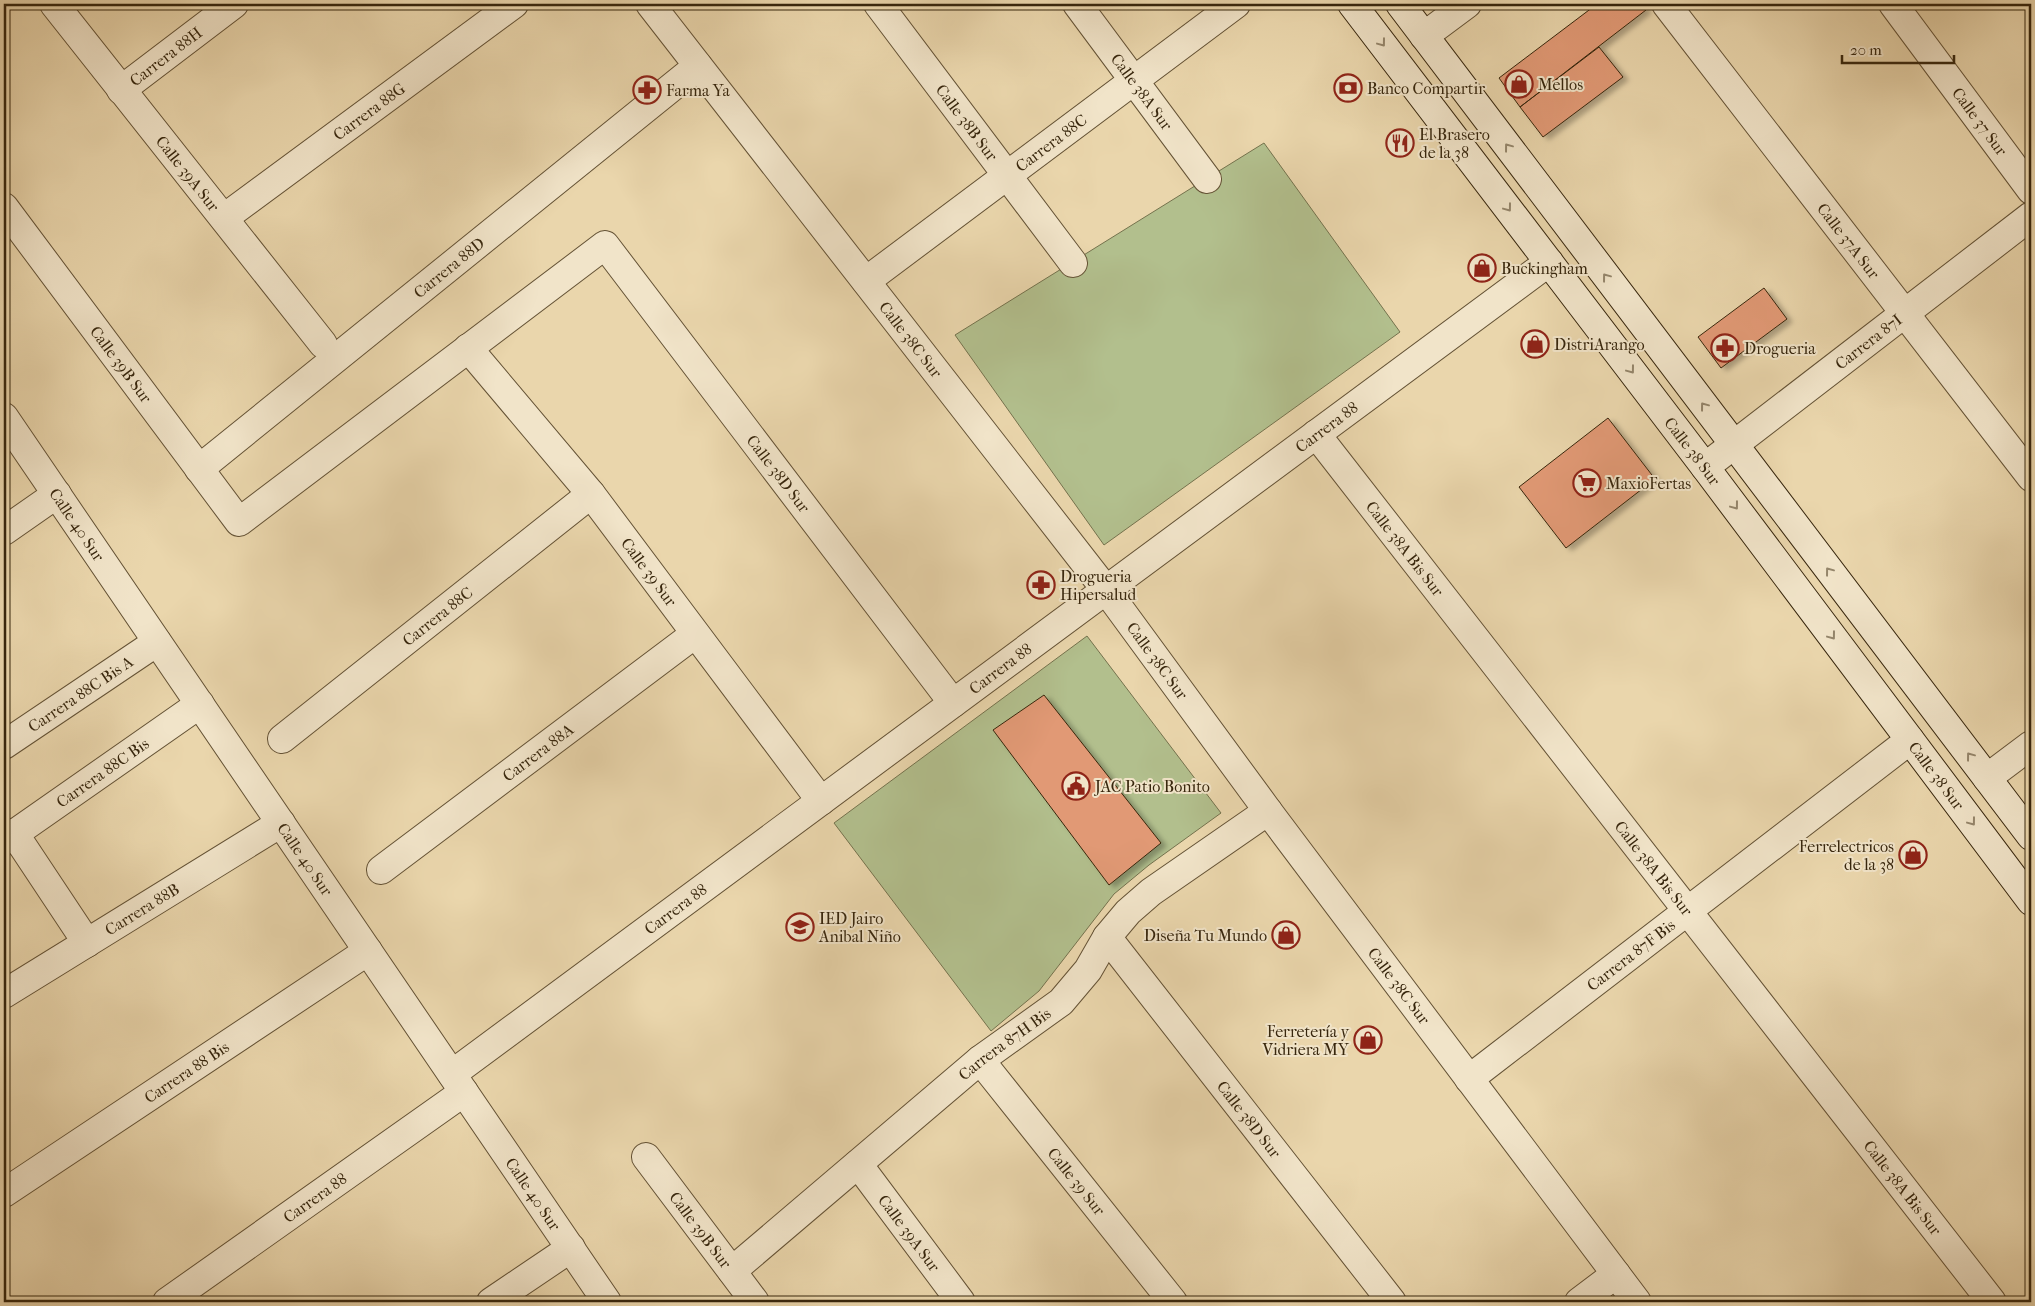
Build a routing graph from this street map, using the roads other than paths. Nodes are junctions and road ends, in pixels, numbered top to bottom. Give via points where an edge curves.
1 (54, 4) edge
2 (234, 4) edge
3 (514, 4) edge
4 (650, 4) edge
5 (878, 4) edge
6 (1077, 4) edge
7 (1236, 4) edge
8 (1352, 4) edge
9 (1400, 4) edge
10 (1467, 4) edge
11 (1666, 4) edge
12 (1894, 4) edge
13 (1424, 36) junction
14 (698, 66) junction
15 (1134, 80) junction
16 (121, 90) junction
17 (1007, 176) junction
18 (1207, 179) dead end
19 (2031, 190) edge
20 (4, 207) edge
21 (2031, 216) edge
22 (224, 218) junction
23 (1549, 262) junction
24 (1073, 263) dead end
25 (866, 281) junction
26 (1905, 313) junction
27 (323, 344) dead end
28 (468, 348) junction
29 (4, 417) edge
30 (1316, 434) junction
31 (1733, 445) junction
32 (1705, 467) junction
33 (199, 469) junction
34 (2031, 477) edge
35 (57, 494) junction
36 (591, 494) junction
37 (4, 531) edge
38 (1106, 590) junction
39 (695, 634) junction
40 (157, 642) junction
41 (953, 703) junction
42 (200, 704) junction
43 (282, 739) dead end
44 (1910, 740) junction
45 (4, 744) edge
46 (2031, 745) edge
47 (1987, 778) junction
48 (821, 801) junction
49 (1268, 811) junction
50 (281, 823) junction
51 (2031, 836) edge
52 (9, 837) edge
53 (381, 870) dead end
54 (2031, 901) edge
55 (1687, 911) junction
56 (1107, 937) junction
57 (87, 942) junction
58 (368, 951) junction
59 (4, 994) edge
60 (980, 1060) junction
61 (1469, 1079) junction
62 (458, 1083) junction
63 (646, 1157) dead end
64 (858, 1164) junction
65 (4, 1193) edge
66 (571, 1248) junction
67 (732, 1271) junction
68 (1616, 1274) junction
69 (167, 1302) edge
70 (491, 1302) edge
71 (607, 1302) edge
72 (755, 1302) edge
73 (961, 1302) edge
74 (1172, 1302) edge
75 (1392, 1302) edge
76 (1579, 1302) edge
77 (1637, 1302) edge
78 (1992, 1302) edge

1 - 16 street, Calle 39A Sur
2 - 16 street, Carrera 88H
3 - 22 street, Carrera 88G
4 - 14 street, Calle 38C Sur
5 - 17 street, Calle 38B Sur
6 - 15 street, Calle 38A Sur
7 - 15 street, Carrera 88C
8 -> 23 street, Calle 38 Sur
9 - 13 street
10 - 13 street
11 - 26 street, Calle 37A Sur
12 - 19 street, Calle 37 Sur
31 -> 13 street
14 - 25 street, Calle 38C Sur
14 - 33 street, Carrera 88D
15 - 17 street, Carrera 88C
15 - 18 street, Calle 38A Sur
16 - 22 street, Calle 39A Sur
17 - 24 street, Calle 38B Sur
17 - 25 street, Carrera 88C
20 - 33 street, Calle 39B Sur
21 - 26 street, Carrera 87I
22 - 27 street, Calle 39A Sur
23 - 30 street, Carrera 88
23 -> 32 street, Calle 38 Sur
25 - 38 street, Calle 38C Sur
26 - 31 street, Carrera 87I
26 - 34 street, Calle 37A Sur
28 - 33 street, Calle 39B Sur via 239,522
28 - 36 street, Calle 39 Sur
28 - 41 street, Calle 38D Sur via 604,244
29 - 35 street, Calle 40 Sur
30 - 38 street, Carrera 88
30 - 55 street, Calle 38A Bis Sur
31 - 32 street, Carrera 87I
47 -> 31 street
32 -> 44 street, Calle 38 Sur
35 - 37 street
35 - 40 street, Calle 40 Sur
36 - 39 street, Calle 39 Sur
36 - 43 street, Carrera 88C
38 - 41 street, Carrera 88
38 - 49 street, Calle 38C Sur
39 - 48 street, Calle 39 Sur
39 - 53 street, Carrera 88A
40 - 42 street, Calle 40 Sur
40 - 45 street, Carrera 88C Bis A
41 - 48 street, Carrera 88
42 - 50 street, Calle 40 Sur
42 - 52 street, Carrera 88C Bis
44 -> 54 street, Calle 38 Sur
44 - 55 street, Carrera 87F Bis
46 - 47 street
47 - 51 street
48 - 62 street, Carrera 88
49 - 56 street, Carrera 87H Bis via 1151,892
49 - 61 street, Calle 38C Sur
50 - 57 street, Carrera 88B
50 - 58 street, Calle 40 Sur
52 - 57 street
55 - 61 street, Carrera 87F Bis
55 - 78 street, Calle 38A Bis Sur
56 - 60 street, Carrera 87H Bis via 1088,970 1061,1002
56 - 75 street, Calle 38D Sur
57 - 59 street, Carrera 88B
58 - 62 street, Calle 40 Sur
58 - 65 street, Carrera 88 Bis
60 - 64 street, Carrera 87H Bis
60 - 74 street, Calle 39 Sur
61 - 68 street, Calle 38C Sur
62 - 66 street, Calle 40 Sur
62 - 69 street, Carrera 88
63 - 67 street, Calle 39B Sur
64 - 67 street, Carrera 87H Bis
64 - 73 street, Calle 39A Sur
66 - 70 street
66 - 71 street, Calle 40 Sur
67 - 72 street, Calle 39B Sur
68 - 76 street
68 - 77 street, Calle 38C Sur

